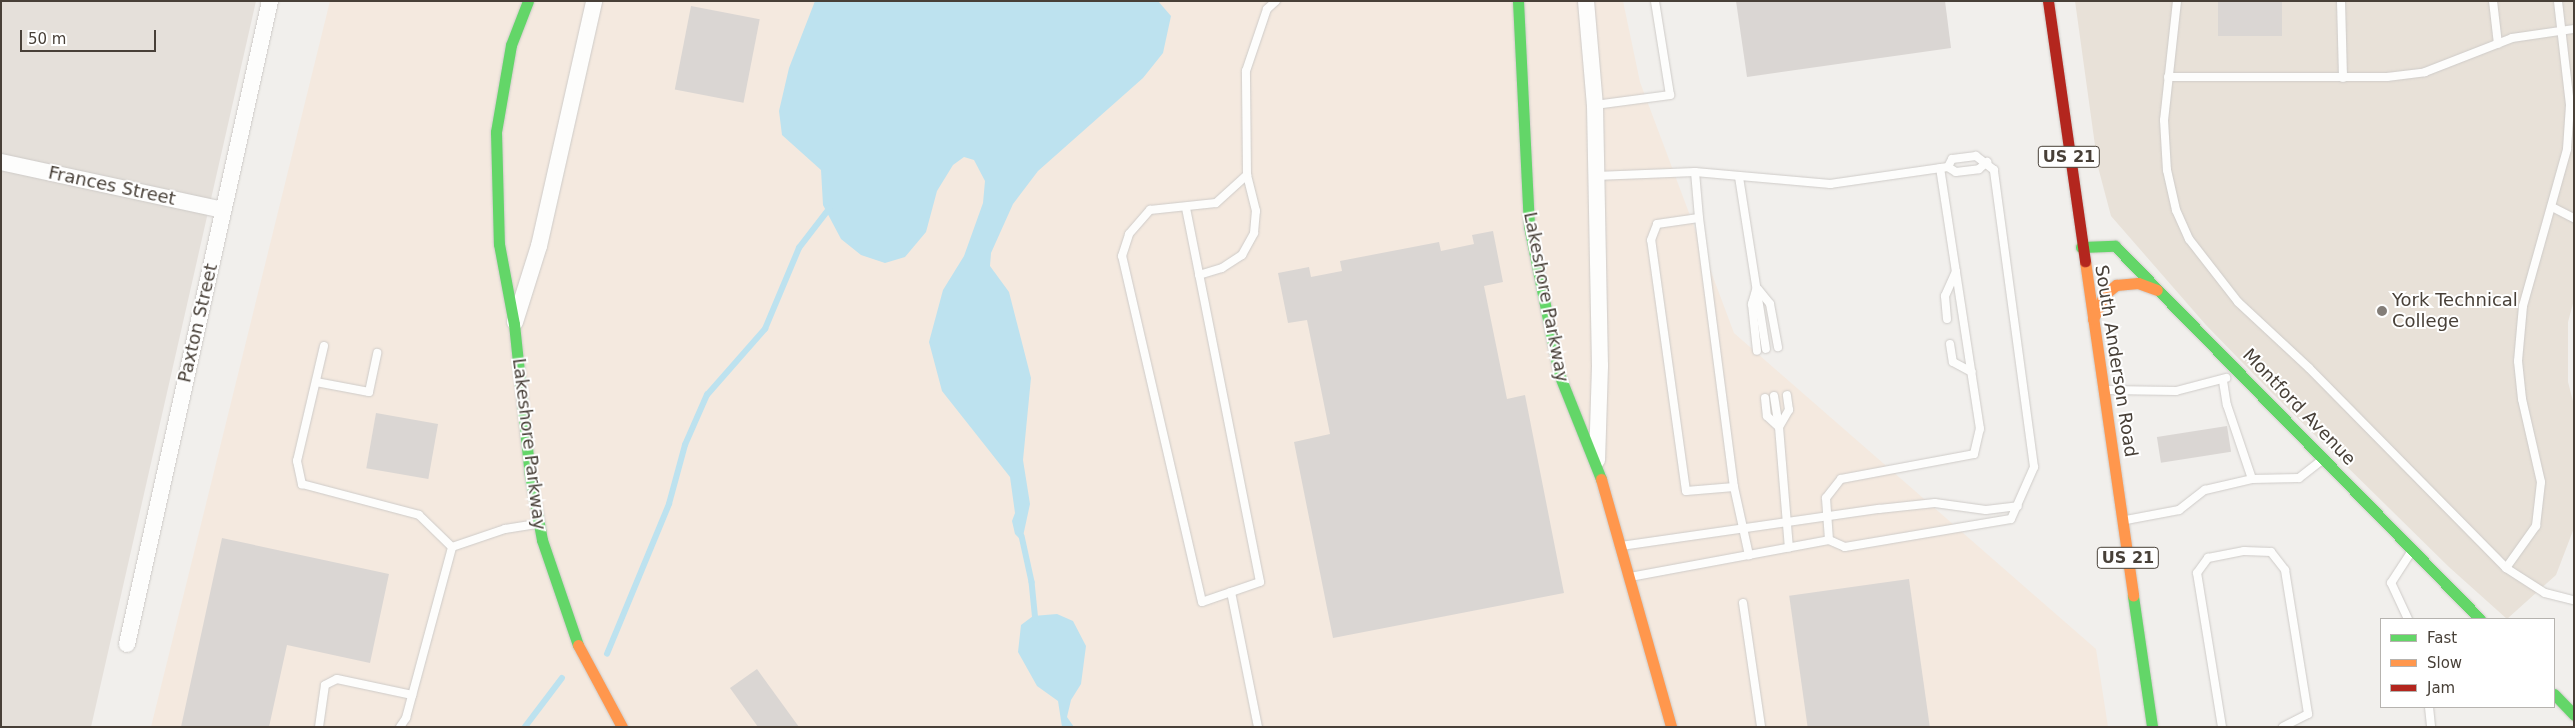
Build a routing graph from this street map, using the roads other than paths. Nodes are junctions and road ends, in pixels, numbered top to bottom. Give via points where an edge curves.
1 (270, 1) edge
2 (528, 1) edge
3 (594, 1) edge
4 (1276, 1) edge
5 (1518, 1) edge
6 (1586, 1) edge
7 (1654, 1) edge
8 (2048, 1) edge
9 (2177, 1) edge
10 (2341, 1) edge
11 (2493, 1) edge
12 (2558, 1) edge
13 (2574, 29) edge
14 (2562, 31) junction
15 (2498, 44) junction
16 (2168, 77) junction
17 (2343, 78) junction
18 (1594, 106) junction
19 (1, 162) edge
20 (1987, 162) junction
21 (1944, 167) junction
22 (1695, 172) junction
23 (1246, 175) junction
24 (1596, 176) junction
25 (1739, 177) junction
26 (2552, 207) junction
27 (1186, 208) junction
28 (224, 210) junction
29 (1700, 218) junction
30 (2574, 218) edge
31 (2081, 247) junction
32 (1956, 270) junction
33 (1199, 275) junction
34 (1757, 288) junction
35 (2160, 291) junction
36 (1947, 319) dead end
37 (2092, 319) junction
38 (514, 324) junction
39 (1950, 344) dead end
40 (324, 346) dead end
41 (1778, 347) dead end
42 (1766, 349) dead end
43 (1757, 351) dead end
44 (377, 353) dead end
45 (2237, 367) junction
46 (1972, 372) junction
47 (2223, 381) junction
48 (316, 382) junction
49 (2104, 390) junction
50 (1787, 395) dead end
51 (1774, 396) dead end
52 (1765, 398) dead end
53 (1779, 427) junction
54 (2325, 458) junction
55 (1597, 467) junction
56 (2252, 479) junction
57 (1734, 487) junction
58 (2018, 506) junction
59 (1828, 516) junction
60 (2123, 520) junction
61 (1786, 522) junction
62 (539, 524) junction
63 (1744, 528) junction
64 (1829, 540) junction
65 (1621, 546) junction
66 (452, 547) junction
67 (1789, 548) junction
68 (2412, 550) junction
69 (1749, 555) junction
70 (2506, 568) junction
71 (1630, 577) junction
72 (1231, 592) junction
73 (2574, 600) edge
74 (1743, 603) dead end
75 (2408, 618) edge
76 (2479, 618) edge
77 (127, 644) dead end
78 (412, 695) junction
79 (2555, 695) edge
80 (2429, 708) edge
81 (2574, 714) edge
82 (319, 727) edge
83 (400, 727) edge
84 (622, 727) edge
85 (1258, 727) edge
86 (1671, 727) edge
87 (1760, 727) edge
88 (2152, 727) edge
89 (2222, 727) edge
90 (2284, 727) edge
91 (2431, 727) edge

1 - 28 street, Paxton Street
2 - 38 street, Lakeshore Parkway via 511,45 496,132 499,244
3 - 38 street, Lakeshore Parkway via 539,246
4 - 23 lane via 1267,9 1246,71
5 - 55 street, Lakeshore Parkway via 1529,226 1559,374
6 - 18 street, Lakeshore Parkway
7 - 18 lane via 1670,95
8 - 31 street, South Anderson Road / US 21
9 - 16 lane
10 - 17 lane
11 - 15 lane
12 - 14 lane
13 - 14 lane
14 - 15 lane
14 - 26 lane via 2570,105 2567,149
15 - 17 lane via 2425,72
16 - 17 lane
16 - 70 lane via 2164,120 2167,170 2176,210 2189,239 2238,302 2309,368
18 - 24 street, Lakeshore Parkway
19 - 28 street, Frances Street
20 - 21 lane via 1979,168 1956,172
20 - 21 lane via 1976,156 1952,159
20 - 58 lane via 1994,170 2034,467
21 - 25 lane via 1830,184
21 - 32 lane
22 - 24 lane
22 - 25 lane
22 - 29 lane
23 - 27 lane via 1216,203
23 - 33 lane via 1256,210 1254,233 1242,255 1222,268
24 - 55 street, Lakeshore Parkway
25 - 34 lane
26 - 30 lane
26 - 70 lane via 2523,306 2518,361 2522,399 2541,482 2536,526
27 - 33 lane
27 - 72 lane via 1150,210 1129,234 1122,256 1202,602
28 - 77 street, Paxton Street
29 - 57 lane
29 - 57 lane via 1657,224 1651,240 1686,490
31 - 35 street, Montford Avenue via 2115,246
31 - 37 street, South Anderson Road / US 21
32 - 36 lane via 1944,296
32 - 46 lane
33 - 72 lane via 1260,582
34 - 41 lane via 1770,304
34 - 42 lane
34 - 43 lane via 1752,304
35 - 37 street via 2138,282 2116,285 2104,295
35 - 45 street, Montford Avenue
37 - 49 street, South Anderson Road / US 21
38 - 62 street, Lakeshore Parkway
39 - 46 lane via 1953,362
40 - 48 lane
44 - 48 lane via 369,392
45 - 47 lane
45 - 54 street, Montford Avenue
46 - 59 lane via 1980,429 1974,454 1841,479 1826,498
47 - 49 lane via 2176,391
47 - 56 lane via 2227,405
48 - 66 lane via 297,461 302,484 420,515
49 - 60 street, South Anderson Road / US 21
50 - 53 lane via 1789,410
51 - 53 lane
52 - 53 lane via 1767,416
53 - 61 lane
54 - 56 lane via 2299,478
54 - 68 street, Montford Avenue
55 - 65 street, Lakeshore Parkway
56 - 60 lane via 2205,490 2179,510
57 - 63 lane
58 - 59 lane via 1986,510 1935,504
58 - 64 lane via 2011,519 1995,524 1845,547
59 - 61 lane
59 - 64 lane
60 - 88 street, South Anderson Road / US 21
61 - 63 lane
61 - 67 lane
62 - 66 lane via 505,529
62 - 84 street, Lakeshore Parkway via 561,603 583,656
63 - 65 lane
63 - 69 lane
64 - 67 lane
65 - 71 street, Lakeshore Parkway
66 - 78 lane
67 - 69 lane
68 - 75 lane via 2391,583
68 - 76 street, Montford Avenue
69 - 71 lane
70 - 73 lane via 2545,593
71 - 86 street, Lakeshore Parkway
72 - 85 lane
74 - 87 lane
78 - 82 lane via 337,679 325,685
78 - 83 lane
79 - 81 street
80 - 91 lane
89 - 90 lane via 2197,573 2208,558 2244,551 2271,552 2285,570 2308,714

